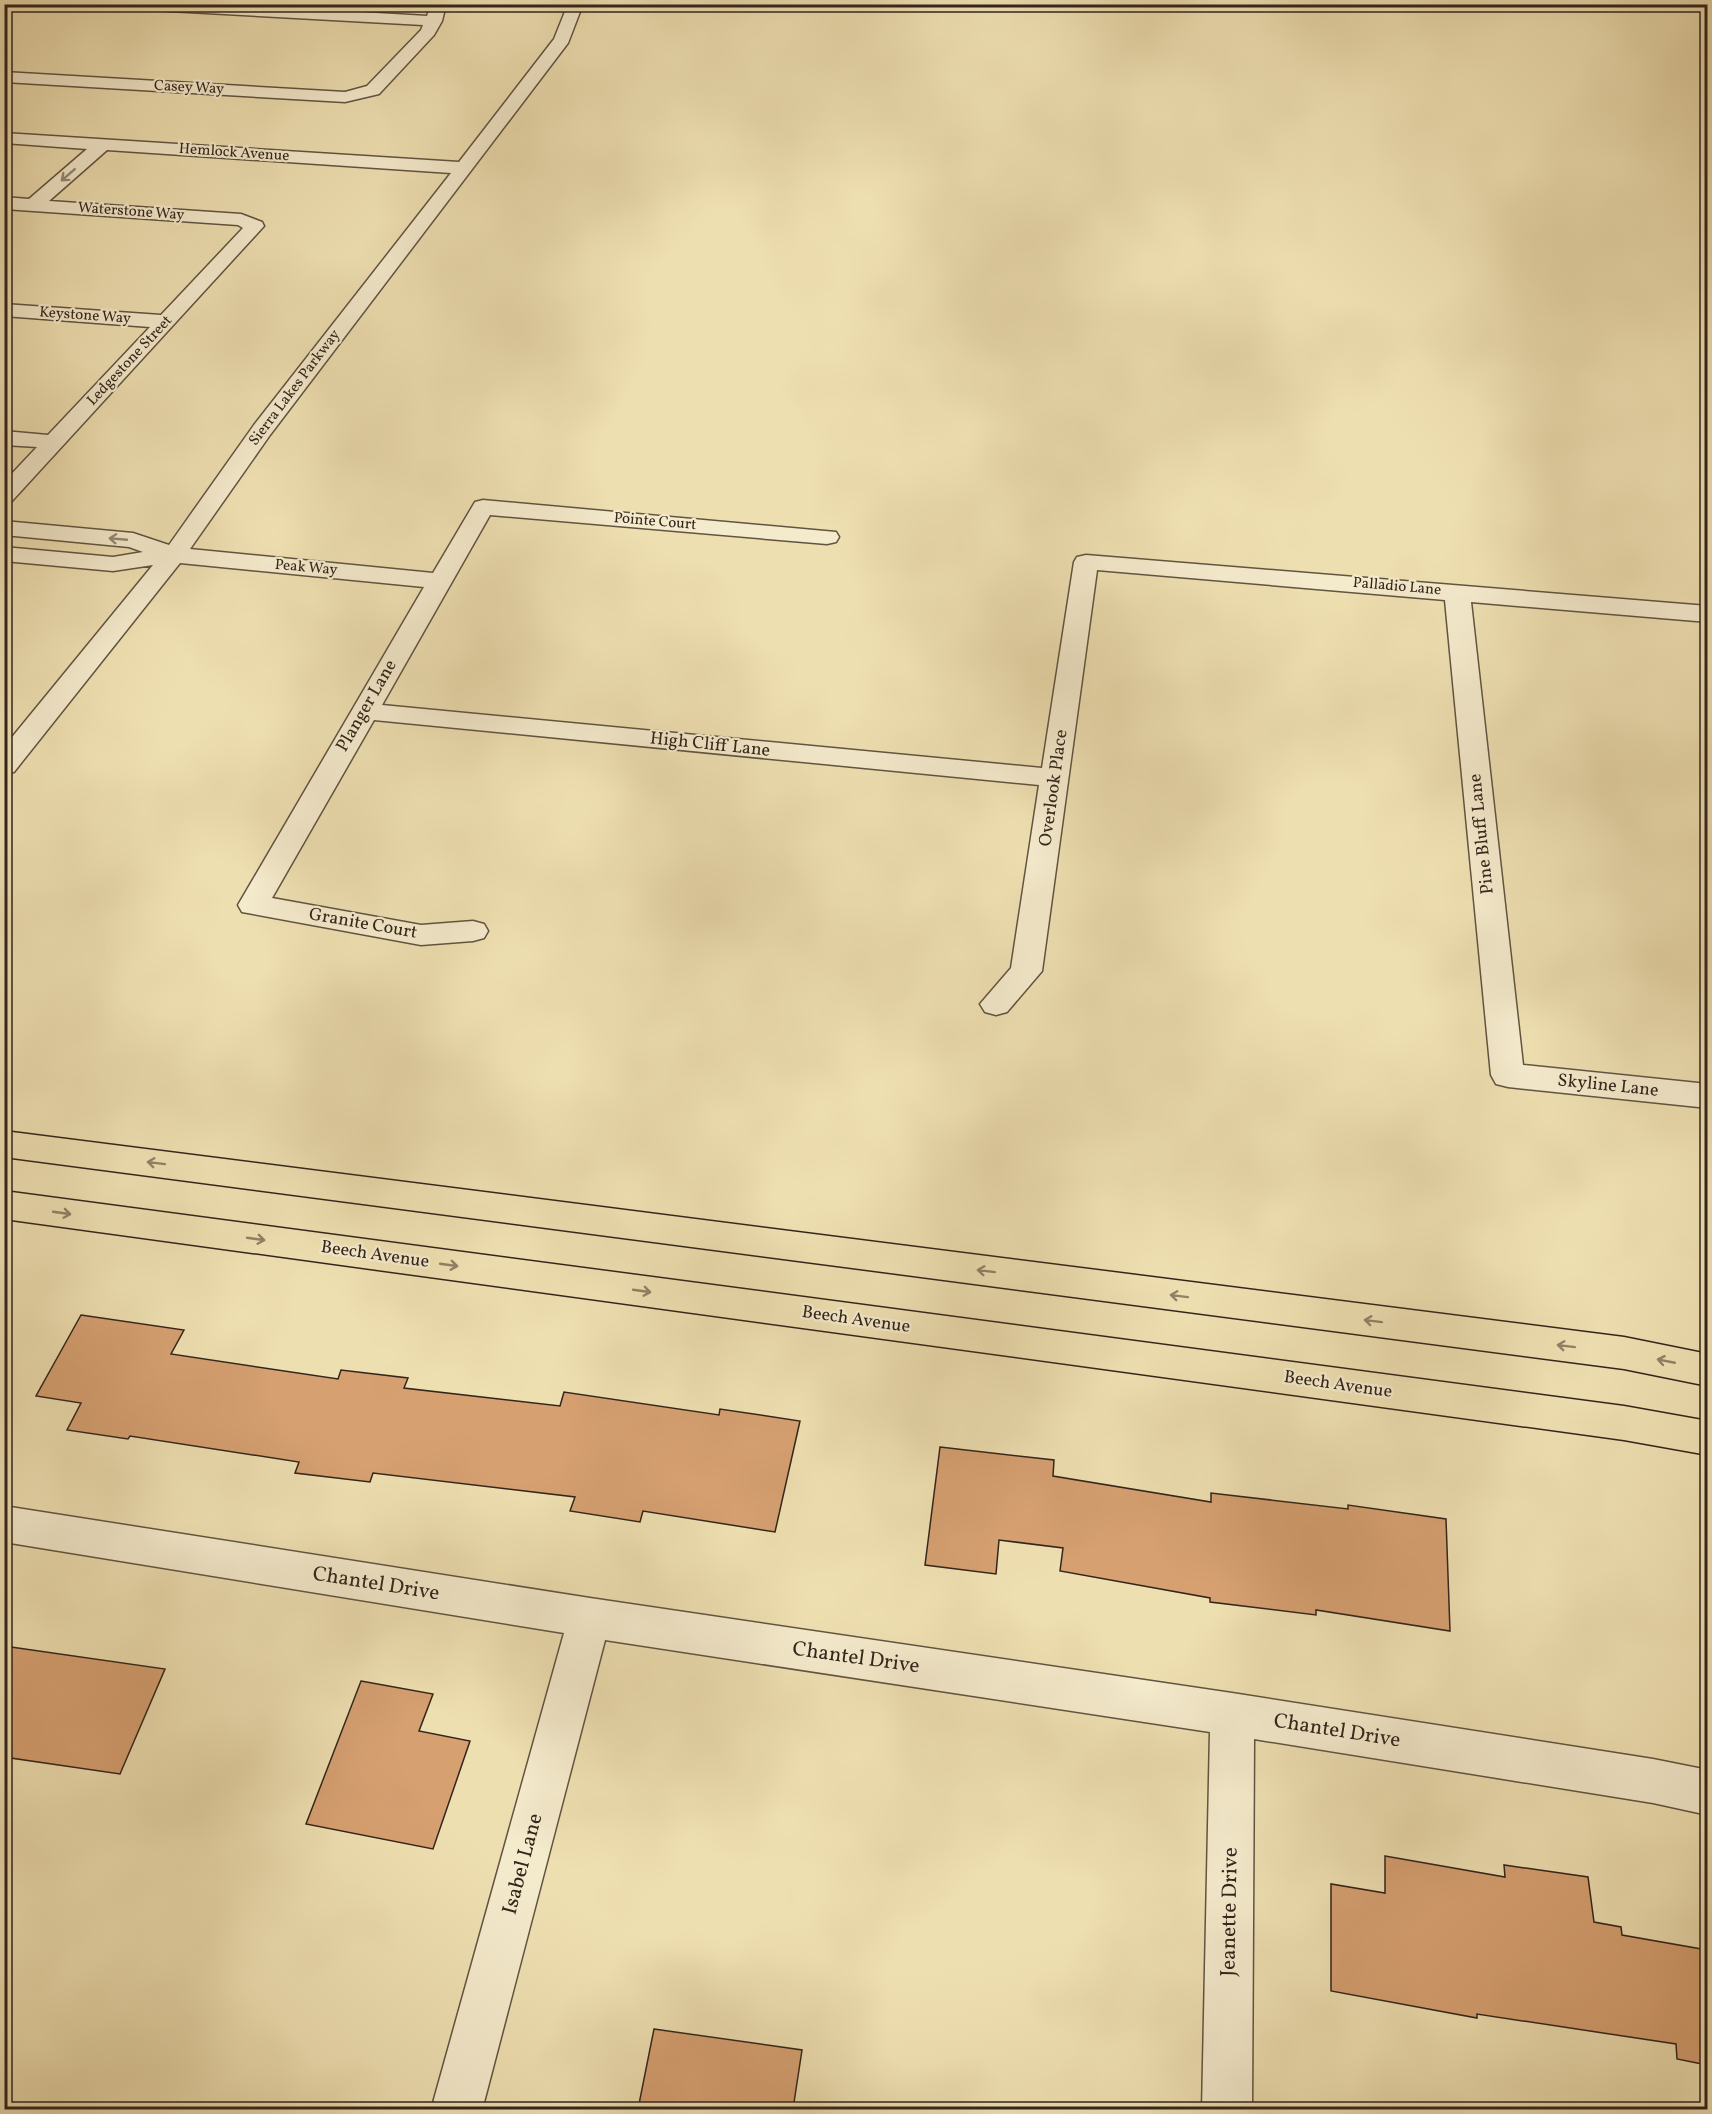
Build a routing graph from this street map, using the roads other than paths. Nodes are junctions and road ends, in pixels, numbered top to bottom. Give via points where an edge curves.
1 (10, 4) edge
2 (133, 4) edge
3 (439, 4) edge
4 (576, 4) edge
5 (4, 9) edge
6 (434, 21) junction
7 (4, 77) edge
8 (4, 138) edge
9 (103, 144) junction
10 (125, 146) junction
11 (464, 168) junction
12 (4, 203) edge
13 (33, 205) junction
14 (55, 207) junction
15 (255, 226) joint
16 (4, 310) edge
17 (166, 322) junction
18 (4, 438) edge
19 (54, 442) junction
20 (4, 496) edge
21 (483, 507) joint
22 (4, 528) edge
23 (827, 537) dead end
24 (4, 554) edge
25 (174, 555) junction
26 (1086, 562) joint
27 (438, 581) junction
28 (1456, 592) junction
29 (1707, 614) edge
30 (365, 711) junction
31 (4, 766) edge
32 (1056, 778) junction
33 (253, 905) joint
34 (473, 931) dead end
35 (996, 1004) dead end
36 (1508, 1075) joint
37 (1707, 1096) edge
38 (4, 1144) edge
39 (4, 1205) edge
40 (1707, 1370) edge
41 (1707, 1438) edge
42 (4, 1524) edge
43 (590, 1618) junction
44 (1232, 1714) junction
45 (1707, 1793) edge
46 (456, 2109) edge
47 (1227, 2109) edge

1 - 5 street
2 - 6 street
3 - 6 street
4 - 11 street, Sierra Lakes Parkway via 562,40
6 - 7 street, Casey Way via 373,90 345,97
8 - 9 street, Hemlock Avenue
9 - 10 street, Hemlock Avenue
9 -> 13 street
10 - 11 street, Hemlock Avenue
10 - 14 street
11 - 25 street, Sierra Lakes Parkway via 262,430
12 - 13 street, Waterstone Way
13 - 14 street, Waterstone Way
14 - 15 street, Waterstone Way via 241,220
15 - 17 street, Ledgestone Street
16 - 17 street, Keystone Way
17 - 19 street, Ledgestone Street
18 - 19 street
19 - 20 street, Ledgestone Street
21 - 23 street, Pointe Court
21 - 27 street, Planger Lane
25 -> 22 street, Peak Way via 133,540
24 - 25 street, Peak Way via 113,564
25 - 27 street, Peak Way
25 - 31 street, Sierra Lakes Parkway
26 - 28 street, Palladio Lane
26 - 32 street, Overlook Place
27 - 30 street, Planger Lane
28 - 29 street, Palladio Lane
28 - 36 street, Pine Bluff Lane
30 - 32 street, High Cliff Lane
30 - 33 street, Planger Lane
32 - 35 street, Overlook Place via 1026,971
33 - 34 street, Granite Court via 421,935
36 - 37 street, Skyline Lane
40 -> 38 main road via 1624,1353
39 -> 41 main road, Beech Avenue via 1624,1423
42 - 43 street, Chantel Drive
43 - 44 street, Chantel Drive
43 - 46 street, Isabel Lane
44 - 45 street, Chantel Drive
44 - 47 street, Jeanette Drive

